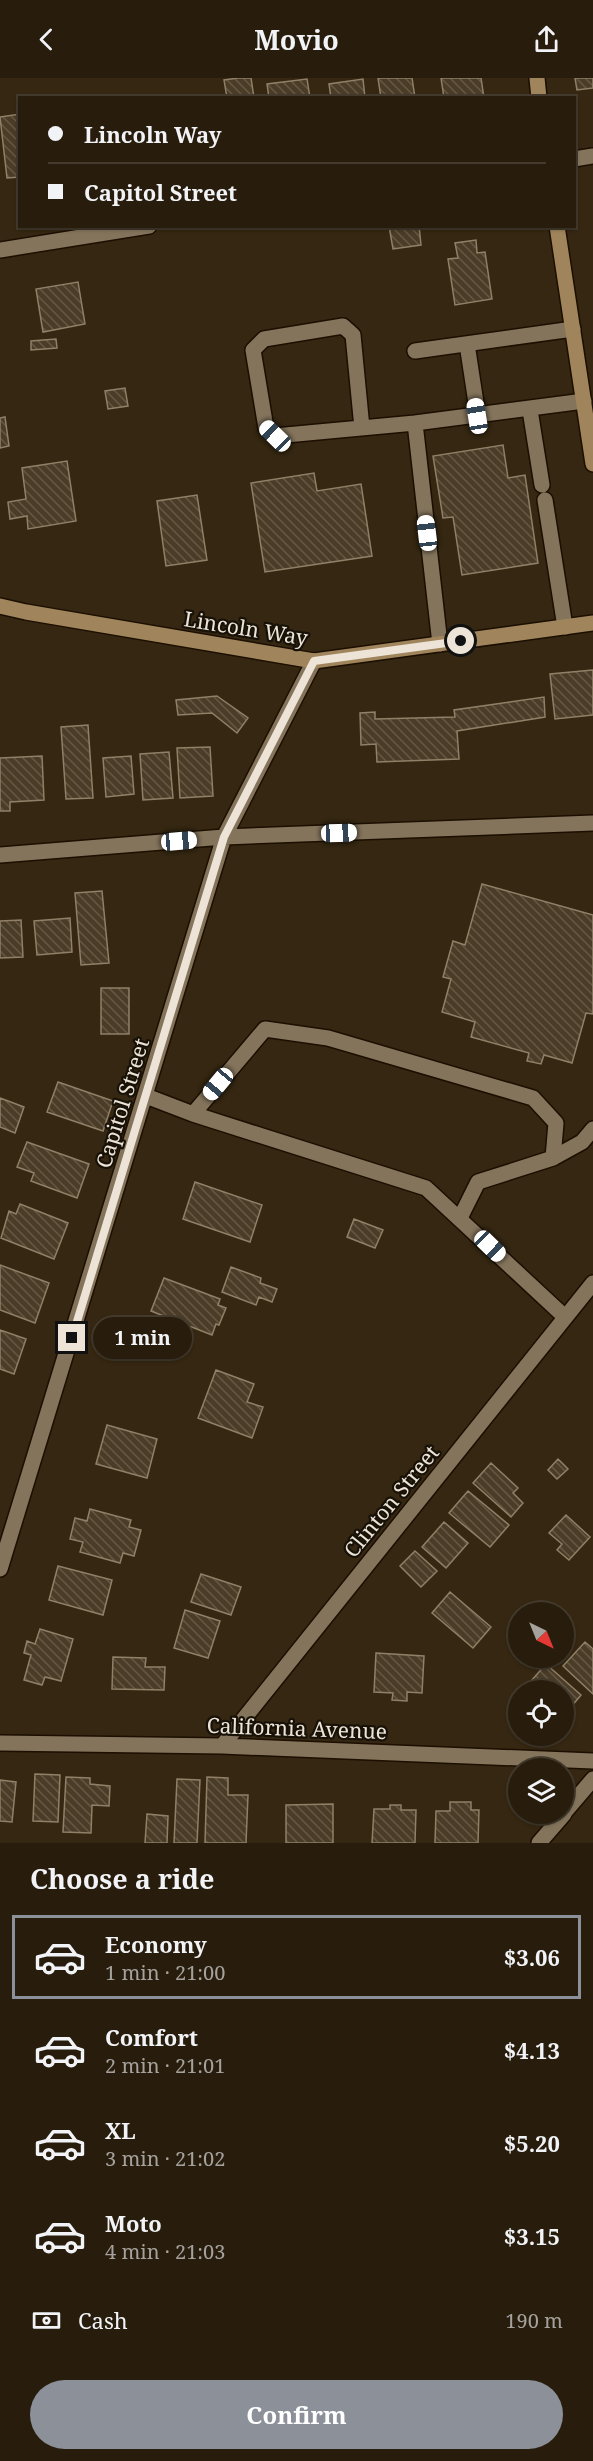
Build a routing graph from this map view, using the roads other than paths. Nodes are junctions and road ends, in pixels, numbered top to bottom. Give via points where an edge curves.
1 (537, 78) edge
2 (539, 96) edge
3 (593, 156) edge
4 (576, 159) edge
5 (137, 228) edge
6 (557, 228) edge
7 (0, 250) edge
8 (573, 329) junction
9 (467, 344) junction
10 (415, 351) dead end
11 (587, 379) edge
12 (584, 401) junction
13 (530, 410) junction
14 (477, 416) junction
15 (415, 423) junction
16 (362, 428) junction
17 (593, 464) edge
18 (0, 606) edge
19 (593, 623) edge
20 (565, 627) junction
21 (440, 644) junction
22 (314, 661) junction
23 (593, 823) edge
24 (224, 837) junction
25 (0, 855) edge
26 (146, 1096) junction
27 (193, 1114) junction
28 (593, 1129) edge
29 (553, 1158) junction
30 (460, 1218) junction
31 (593, 1283) edge
32 (565, 1317) junction
33 (1, 1562) edge
34 (0, 1743) edge
35 (222, 1746) junction
36 (593, 1761) edge
37 (593, 1779) edge
38 (574, 1801) edge
39 (555, 1824) edge
40 (539, 1843) edge

1 - 2 main road
3 - 4 street
5 - 7 street
6 - 8 main road
8 - 9 street
8 - 11 main road
9 - 10 street
9 - 14 street
11 - 12 main road
12 - 13 street
12 - 17 main road
13 - 14 street
13 - 20 street
14 - 15 street
15 - 16 street
15 - 21 street
16 - 16 street via 275,436 266,428 253,350 264,339 344,326 353,335
18 - 22 main road, Lincoln Way
19 - 20 main road, Lincoln Way
20 - 21 main road, Lincoln Way
21 - 22 main road, Lincoln Way
22 - 24 street, Capitol Street
23 - 24 street
24 - 25 street
24 - 26 street, Capitol Street
26 - 27 street
26 - 33 street, Capitol Street
27 - 29 street via 265,1029 328,1038 533,1098 556,1123
27 - 30 street via 426,1188
28 - 29 street via 582,1142
29 - 30 street via 478,1182
30 - 32 street
31 - 32 street, Clinton Street
32 - 35 street, Clinton Street
34 - 35 street, California Avenue
35 - 36 street, California Avenue
37 - 38 street
39 - 40 street

